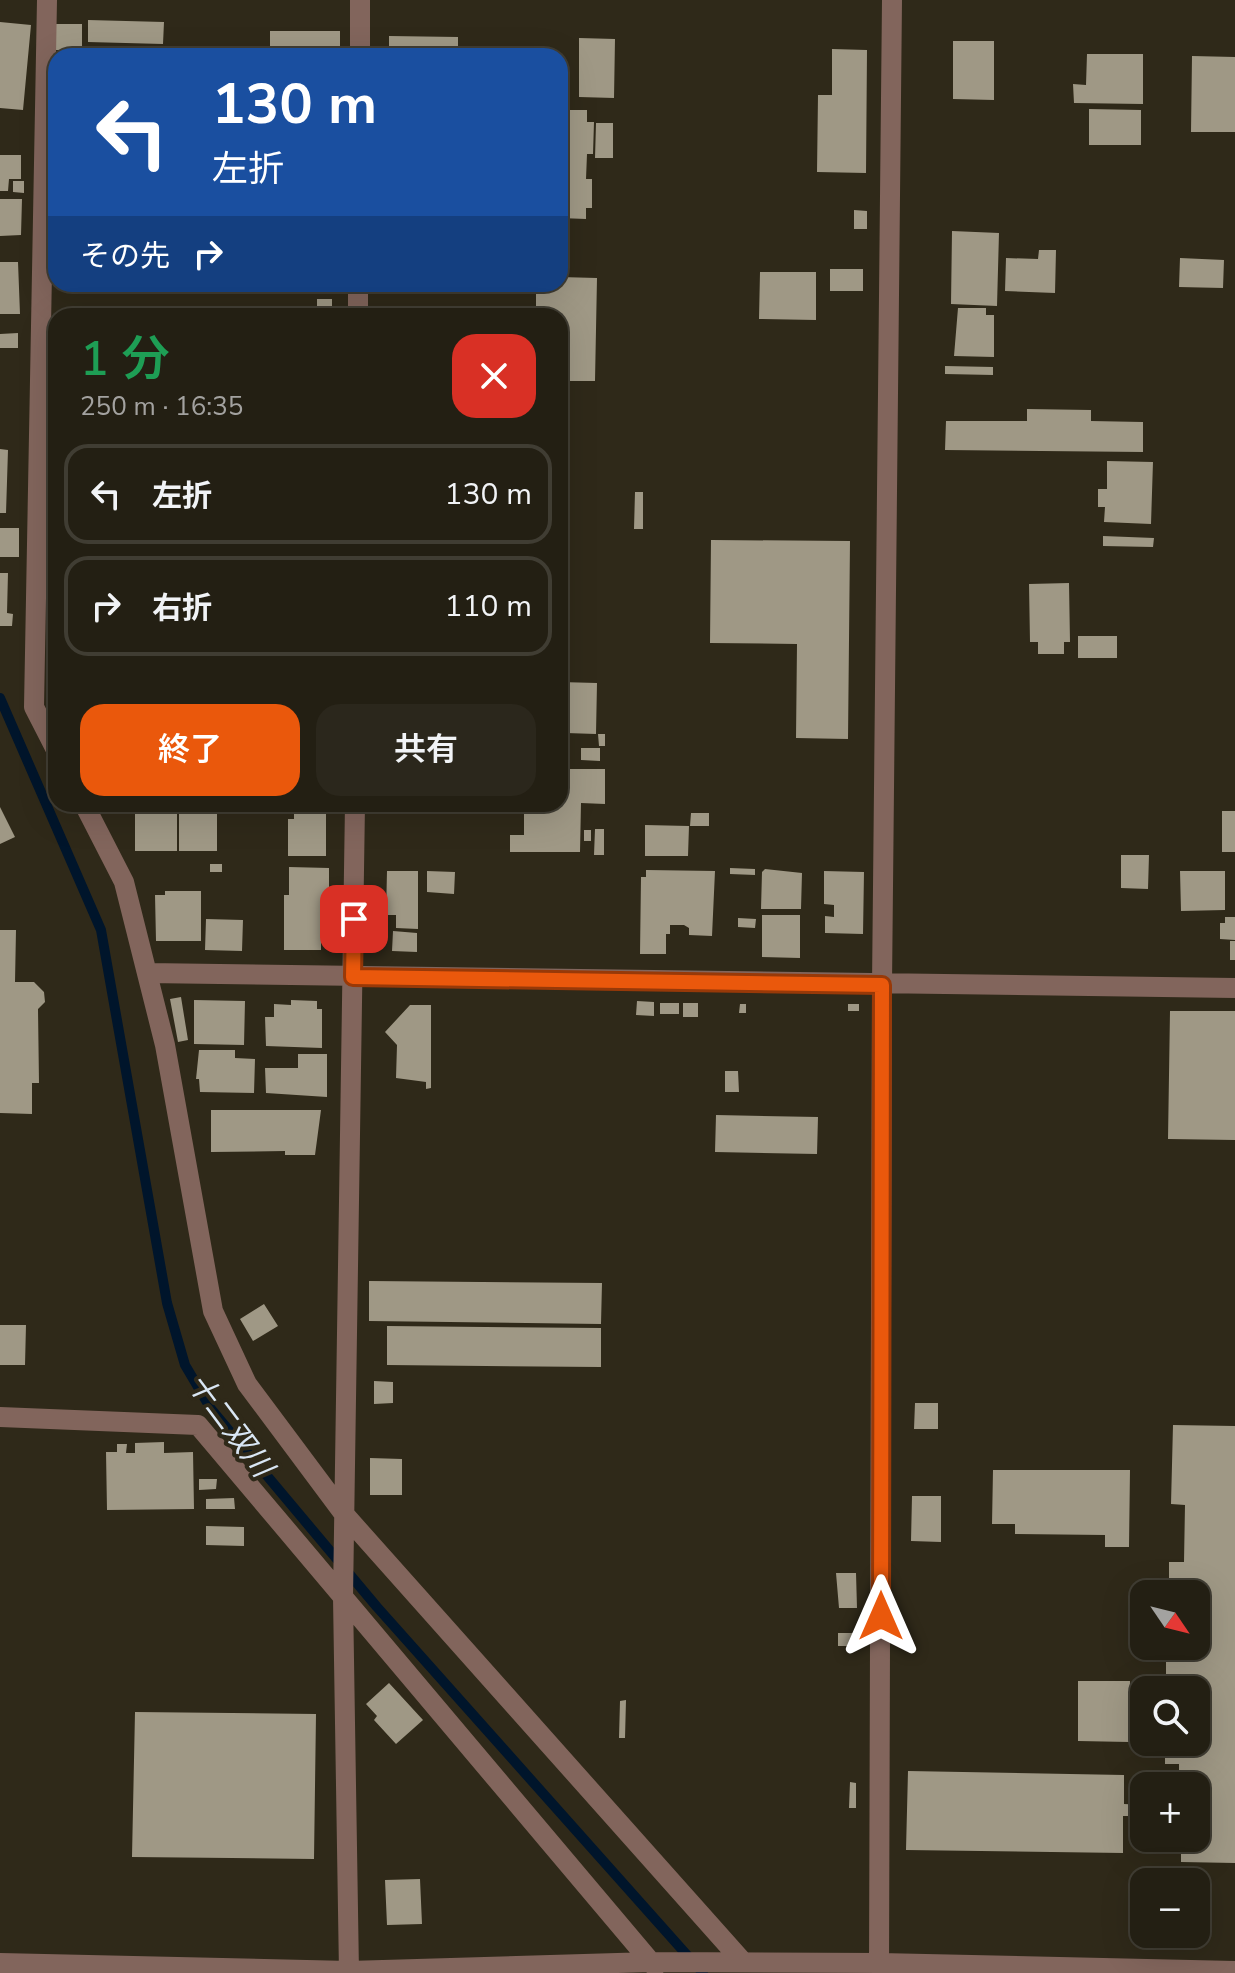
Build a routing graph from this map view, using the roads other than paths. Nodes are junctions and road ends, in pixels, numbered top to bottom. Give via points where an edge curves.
1 (47, 0) edge
2 (360, 0) edge
3 (892, 0) edge
4 (360, 48) edge
5 (48, 734) edge
6 (88, 812) edge
7 (355, 812) edge
8 (147, 973) junction
9 (353, 977) junction
10 (882, 985) junction
11 (1235, 988) edge
12 (0, 1417) edge
13 (344, 1514) junction
14 (343, 1597) junction
15 (743, 1962) junction
16 (0, 1963) edge
17 (656, 1967) edge
18 (880, 1968) edge
19 (1235, 1971) edge
20 (349, 1972) edge

1 - 5 street via 34,707
2 - 4 street
3 - 10 street
6 - 8 street via 124,882
7 - 9 street
8 - 9 street
8 - 13 street via 213,1311 247,1384
9 - 10 street
9 - 13 street
10 - 11 street
10 - 18 street
12 - 14 street via 198,1425
13 - 14 street
13 - 15 street
14 - 17 street
14 - 20 street
15 - 17 street
15 - 18 street
16 - 20 street
17 - 20 street
18 - 19 street

